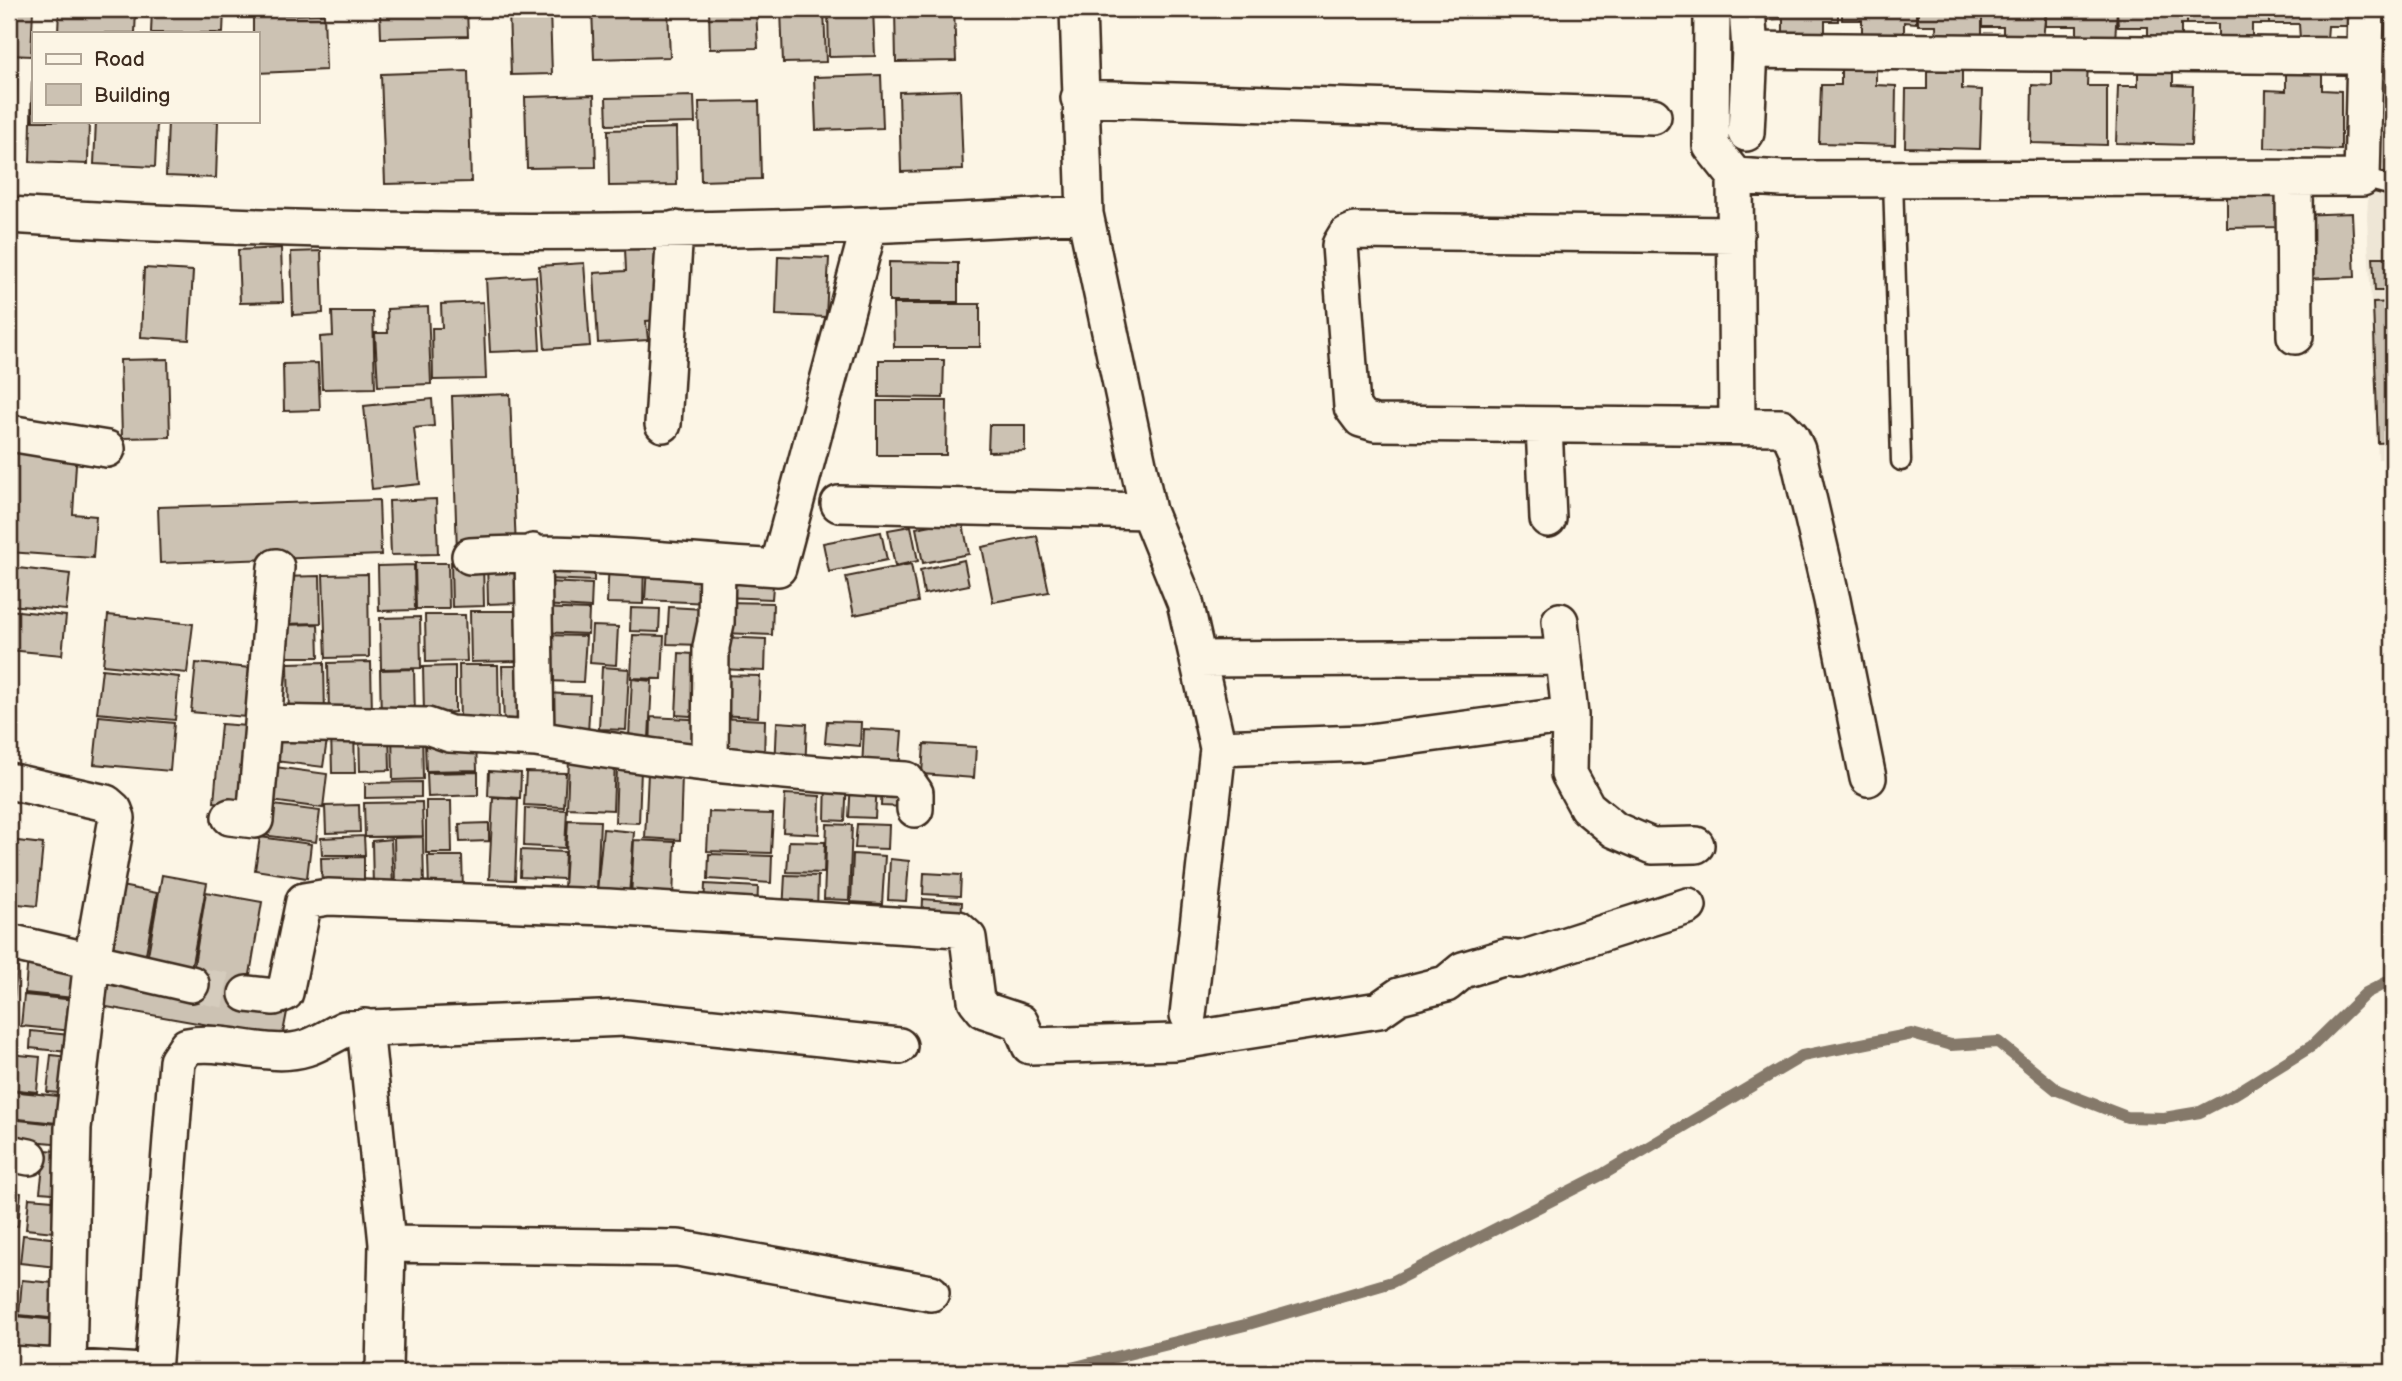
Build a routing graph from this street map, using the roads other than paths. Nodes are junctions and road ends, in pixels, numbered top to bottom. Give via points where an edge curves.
1 (1078, 9) edge
2 (1712, 9) edge
3 (1747, 9) edge
4 (2366, 9) edge
5 (1750, 50) junction
6 (2346, 56) dead end
7 (1079, 98) junction
8 (1653, 116) dead end
9 (1746, 133) dead end
10 (1735, 176) junction
11 (1893, 178) junction
12 (2294, 178) junction
13 (2377, 182) edge
14 (1085, 214) junction
15 (9, 215) edge
16 (869, 227) junction
17 (675, 229) junction
18 (1736, 235) junction
19 (2295, 336) dead end
20 (663, 424) dead end
21 (1737, 424) junction
22 (1544, 425) junction
23 (9, 433) edge
24 (107, 449) dead end
25 (1901, 461) dead end
26 (839, 504) dead end
27 (1148, 511) junction
28 (1548, 519) dead end
29 (533, 552) junction
30 (470, 556) dead end
31 (718, 564) junction
32 (276, 567) dead end
33 (1560, 621) dead end
34 (1564, 657) junction
35 (1198, 659) junction
36 (1570, 715) junction
37 (263, 723) junction
38 (537, 739) junction
39 (1218, 748) junction
40 (710, 762) junction
41 (1868, 778) dead end
42 (9, 781) edge
43 (915, 809) dead end
44 (230, 817) dead end
45 (1696, 845) dead end
46 (1688, 906) dead end
47 (9, 942) edge
48 (93, 960) junction
49 (191, 984) tunnel mouth
50 (247, 994) tunnel mouth
51 (1188, 1015) dead end
52 (365, 1027) junction
53 (899, 1046) dead end
54 (387, 1244) junction
55 (931, 1293) dead end
56 (9, 1363) edge
57 (68, 1367) junction
58 (143, 1372) edge
59 (153, 1372) edge
60 (381, 1372) edge

1 - 7 street
2 - 10 street via 1711,146
3 - 5 street
4 - 13 street
5 - 6 street
5 - 9 street
7 - 8 street
7 - 14 street
10 - 11 street
10 - 18 street
11 - 12 street
11 - 25 lane
12 - 13 street
12 - 19 street
14 - 16 street
14 - 27 street
15 - 17 street via 223,228
16 - 17 street
16 - 31 street via 778,568
17 - 20 street
18 - 21 street
18 - 22 street via 1355,231 1346,235 1340,245 1352,407 1361,419 1375,423
21 - 22 street
21 - 41 street via 1781,427 1797,450
22 - 28 street
23 - 24 street
26 - 27 street
27 - 35 street via 1185,602
29 - 30 street
29 - 31 street via 649,556
29 - 38 street
31 - 40 street via 711,647
32 - 37 street
33 - 34 street
34 - 35 street
34 - 36 street
35 - 39 street
36 - 39 street via 1362,743
36 - 45 street via 1569,774 1587,807 1615,830 1652,846
37 - 38 street via 427,726 450,734
37 - 44 street via 255,820
38 - 40 street via 654,759
39 - 51 street
40 - 43 street via 772,772 906,780 915,793
42 - 48 street via 106,803 114,810 117,818
46 - 50 street via 1519,960 1506,957 1463,970 1446,984 1399,996 1379,1010 1175,1042 1030,1046 1020,1022 984,1010 976,1000 968,938 958,929 608,907 328,897 304,901 285,993 274,997
47 - 48 street
48 - 49 street
48 - 57 street via 73,1128
52 - 53 street via 625,1018
52 - 54 street
52 - 59 street via 345,1028 305,1048 286,1050 202,1043 187,1046 177,1061
54 - 55 street via 678,1248
54 - 60 street
56 - 57 street
57 - 58 street

